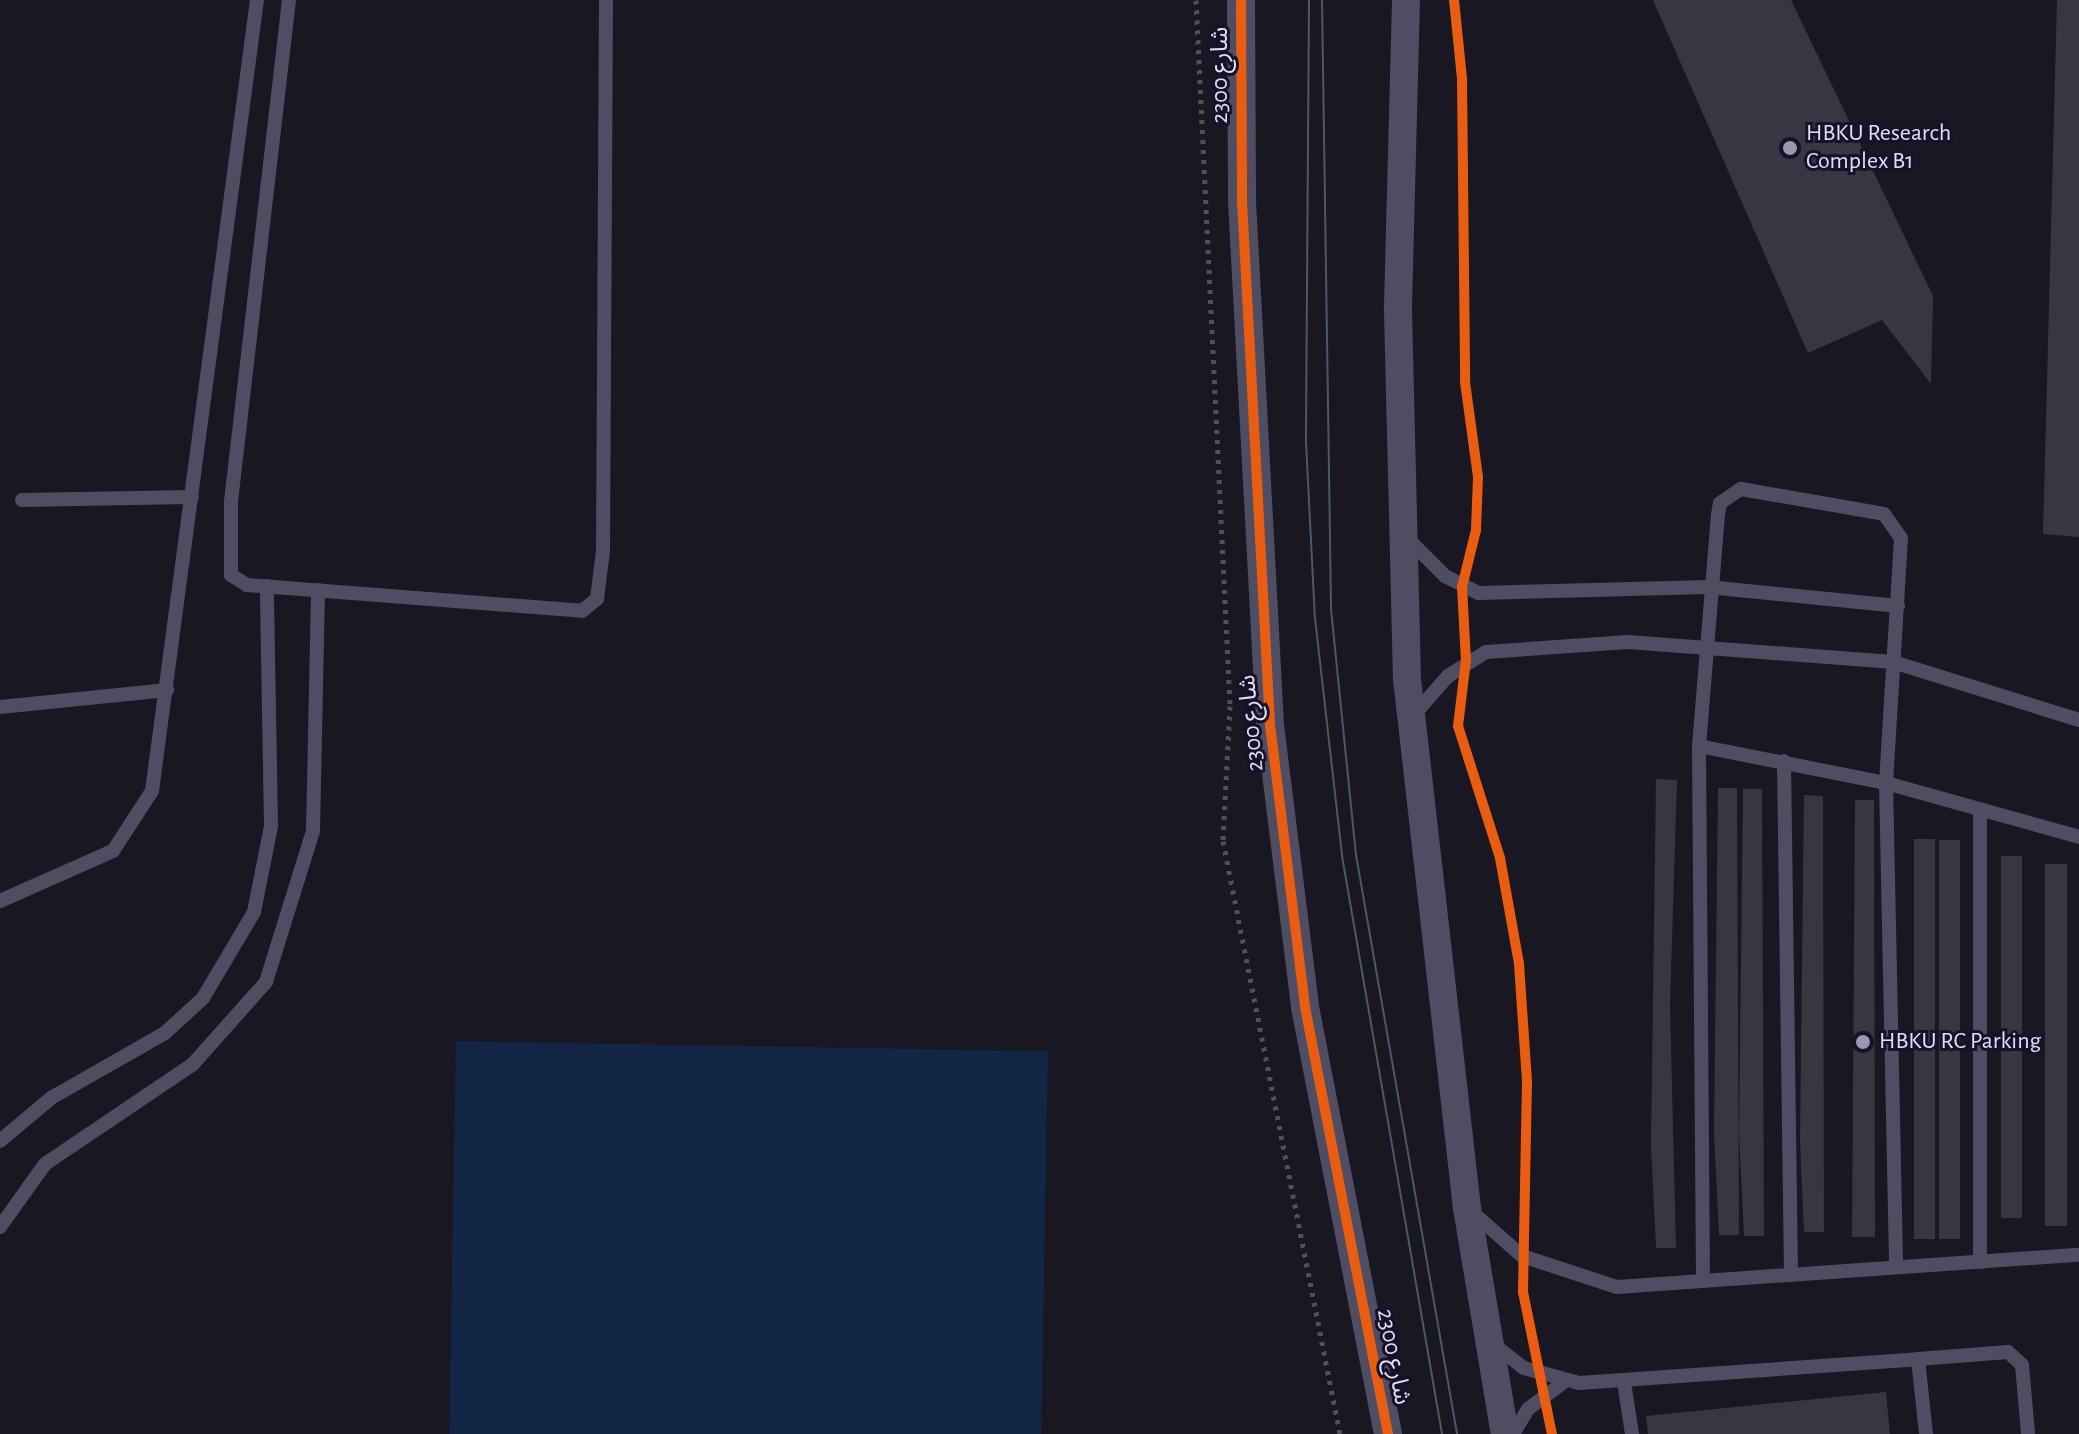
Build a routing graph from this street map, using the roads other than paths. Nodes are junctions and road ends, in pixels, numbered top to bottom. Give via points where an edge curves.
1 (257, 0) edge
2 (289, 0) edge
3 (606, 0) edge
4 (1241, 0) edge
5 (1406, 0) edge
6 (192, 497) junction
7 (22, 500) dead end
8 (1402, 534) junction
9 (267, 586) junction
10 (1708, 587) junction
11 (318, 590) junction
12 (1898, 606) junction
13 (1704, 646) junction
14 (1893, 662) junction
15 (167, 690) junction
16 (0, 707) edge
17 (1412, 718) junction
18 (2079, 720) edge
19 (1699, 746) junction
20 (1784, 761) junction
21 (1886, 783) junction
22 (1980, 809) junction
23 (2079, 837) edge
24 (0, 901) edge
25 (0, 1141) edge
26 (1467, 1208) junction
27 (0, 1227) edge
28 (2079, 1255) edge
29 (1980, 1262) junction
30 (1896, 1267) junction
31 (1791, 1275) junction
32 (1703, 1281) junction
33 (1493, 1344) junction
34 (1918, 1359) junction
35 (1564, 1382) junction
36 (1624, 1382) junction
37 (1388, 1434) edge
38 (1505, 1434) edge
39 (1513, 1434) edge
40 (1632, 1434) edge
41 (1926, 1434) edge
42 (2028, 1434) edge

1 - 6 lane
2 - 9 lane via 227,557 238,582
3 - 11 lane via 607,402 597,599 571,611
4 - 37 street, شارع 2300 via 1242,201 1270,725 1305,1007
5 - 8 street via 1398,311
6 - 7 lane
6 - 15 lane
8 - 10 lane via 1445,576 1479,593
8 - 17 street
9 - 11 lane
9 - 25 lane via 271,826 254,912 203,998 165,1033 51,1098
10 - 12 lane
10 - 12 lane via 1720,503 1741,489 1884,514 1901,538
10 - 13 lane
11 - 27 lane via 313,831 266,982 193,1064 45,1164
12 - 14 lane
13 - 14 lane
13 - 17 lane via 1614,642 1486,652 1448,676
13 - 19 lane
14 - 18 lane
14 - 21 lane
15 - 16 lane
15 - 24 lane via 161,755 139,820 113,851 84,869
17 - 26 street
19 - 20 lane
19 - 32 lane
20 - 21 lane
20 - 31 lane
21 - 22 lane
21 - 30 lane
22 - 23 lane
22 - 29 lane
26 - 32 lane via 1522,1256 1578,1279 1617,1287
26 - 33 street
28 - 29 lane
29 - 30 lane
30 - 31 lane
31 - 32 lane
33 - 35 lane via 1524,1368
33 - 38 street
34 - 36 lane
34 - 41 lane
34 - 42 lane via 2017,1356
35 - 36 lane
35 - 39 lane via 1528,1409
36 - 40 lane

